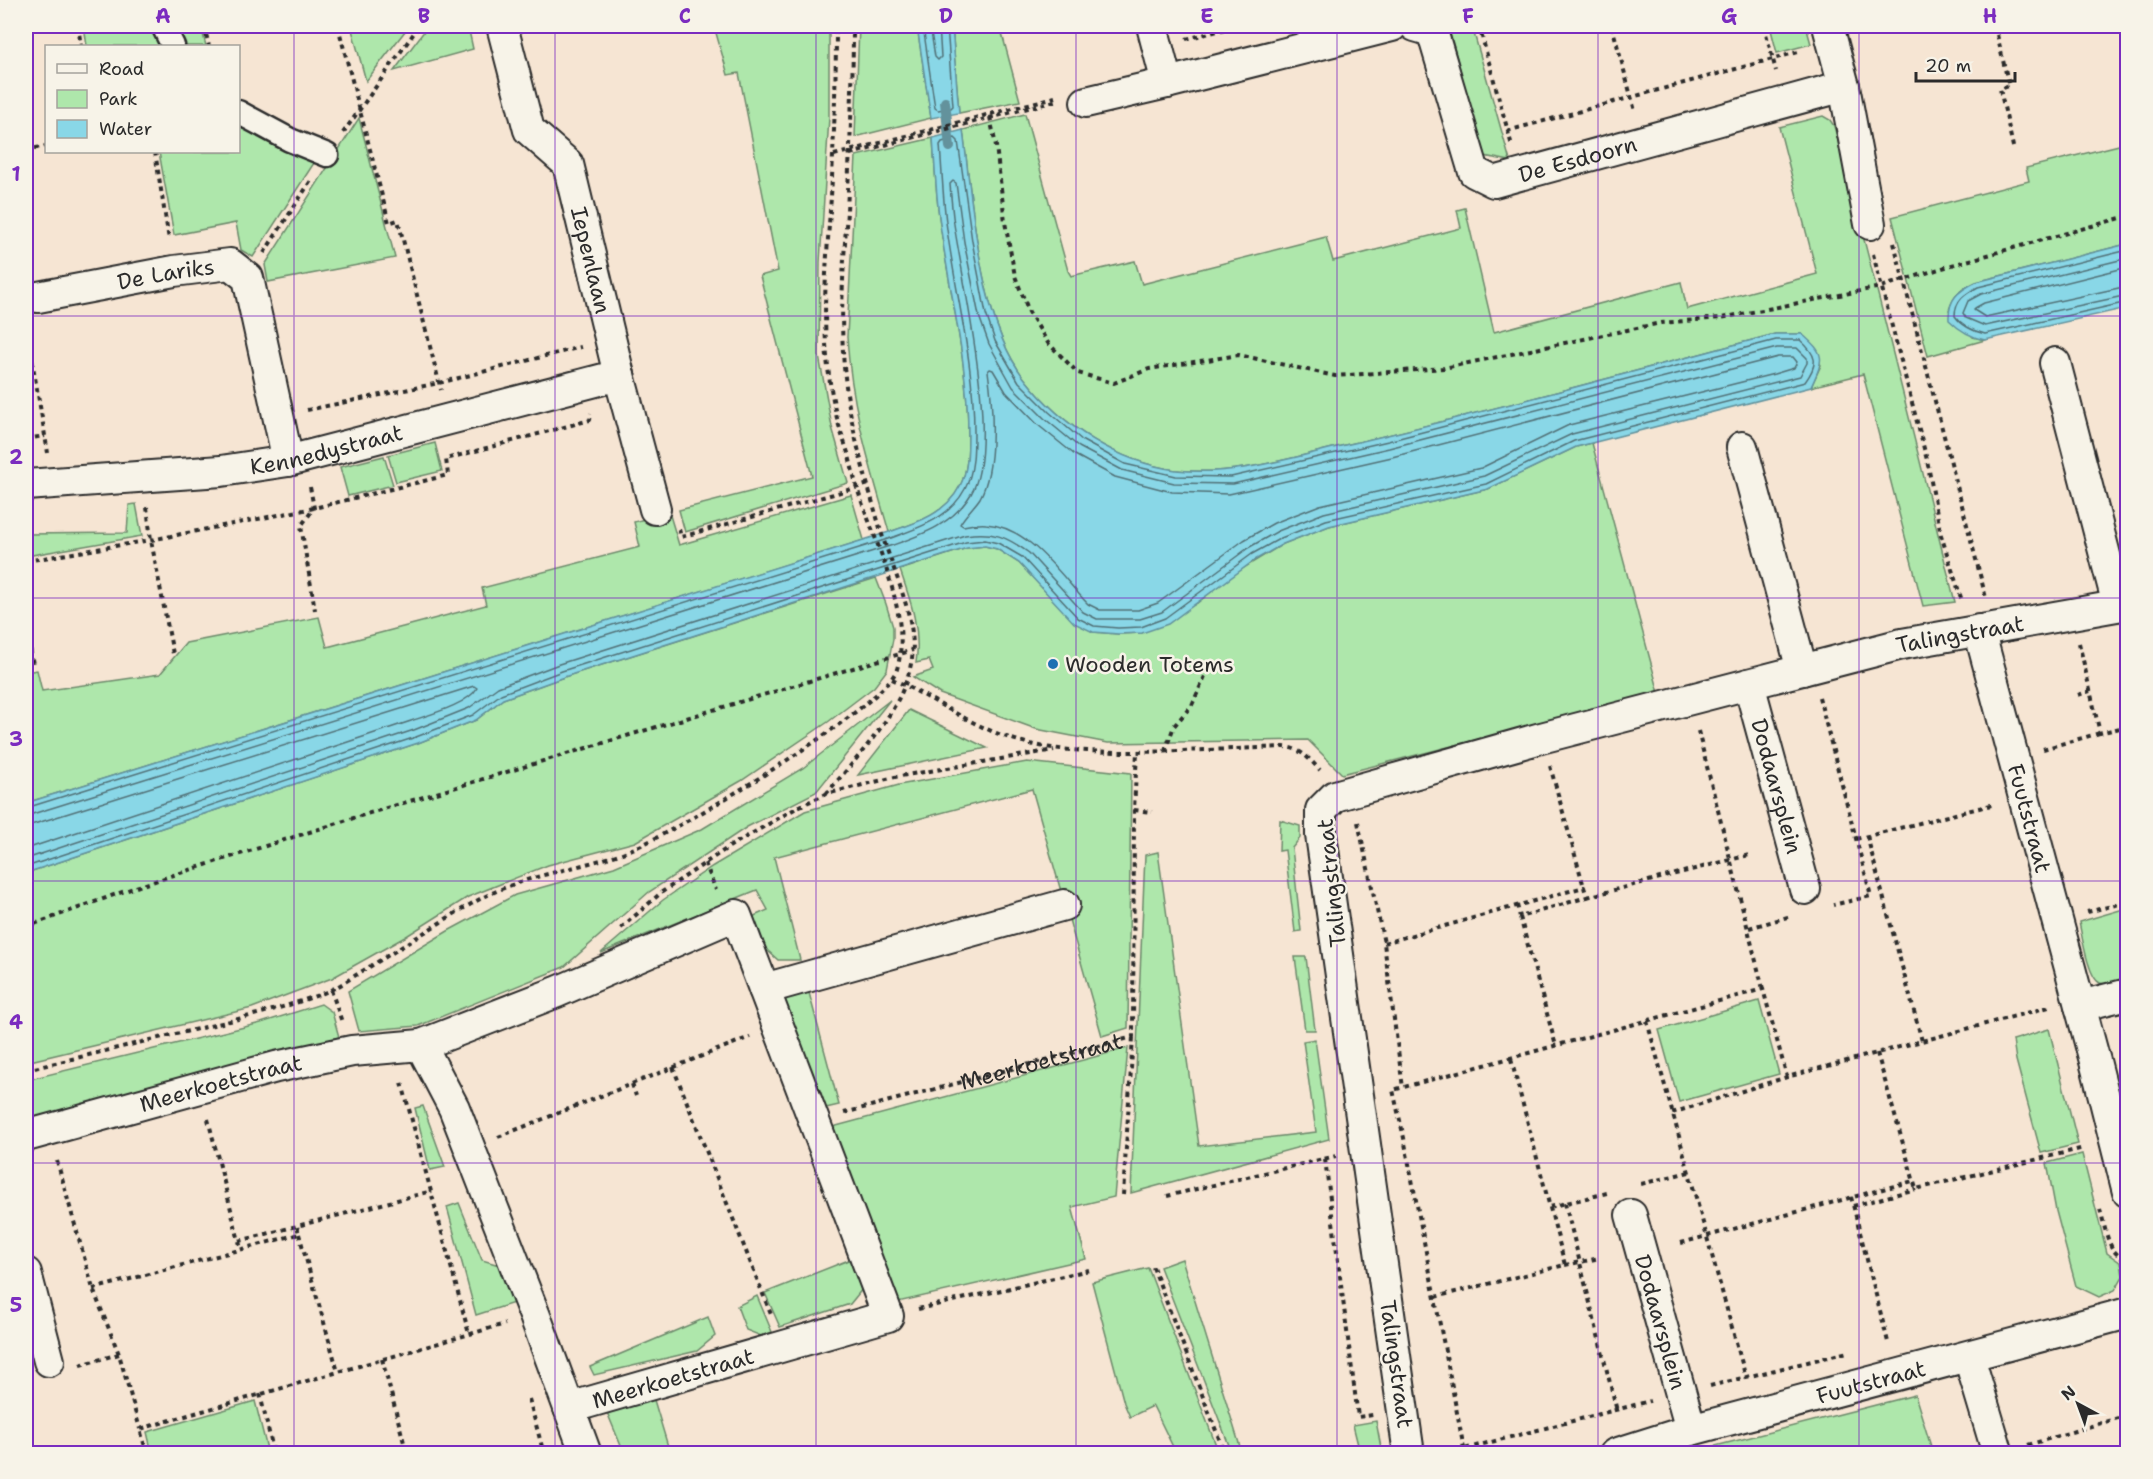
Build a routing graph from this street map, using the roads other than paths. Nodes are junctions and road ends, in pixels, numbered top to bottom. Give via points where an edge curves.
1 (163, 26) edge
2 (502, 26) edge
3 (1392, 26) edge
4 (1415, 26) edge
5 (1830, 34) edge
6 (1155, 36) edge
7 (172, 45) edge
8 (1167, 83) junction
9 (1844, 86) junction
10 (1086, 102) road end
11 (240, 113) edge
12 (327, 155) dead end
13 (1870, 224) road end
14 (38, 297) dead end
15 (2055, 363) dead end
16 (609, 378) junction
17 (1742, 447) dead end
18 (296, 459) junction
19 (39, 484) edge
20 (655, 509) road end
21 (2123, 604) edge
22 (1973, 612) junction
23 (1802, 670) junction
24 (1749, 684) junction
25 (1803, 902) road end
26 (1064, 905) dead end
27 (764, 989) junction
28 (2127, 994) edge
29 (2066, 1006) junction
30 (421, 1045) junction
31 (26, 1136) edge
32 (2127, 1192) edge
33 (1631, 1215) dead end
34 (26, 1273) edge
35 (2127, 1313) edge
36 (1969, 1357) junction
37 (49, 1361) dead end
38 (570, 1408) junction
39 (1691, 1430) junction
40 (2009, 1450) edge
41 (586, 1454) edge
42 (1409, 1454) edge
43 (1615, 1454) edge

1 - 7 street
2 - 16 street, Iepenlaan via 529,130 568,164 610,339
3 - 8 street
4 - 9 street, De Esdoorn via 1432,31 1474,172 1494,182
5 - 9 street
6 - 8 street
8 - 10 street
9 - 13 street
11 - 12 street
14 - 18 street, De Lariks via 230,264 248,278 278,416
15 - 21 street, Talingstraat
16 - 18 street, Kennedystraat
16 - 20 street, Iepenlaan
17 - 23 street
18 - 19 street, Kennedystraat via 221,471
21 - 22 street, Talingstraat
22 - 23 street, Talingstraat via 1902,644
22 - 29 street, Fuutstraat via 2058,921
23 - 24 street, Talingstraat
24 - 25 street, Dodaarsplein
24 - 42 street, Talingstraat via 1335,796 1321,810 1321,835
26 - 27 street
27 - 30 street, Meerkoetstraat via 736,915
27 - 38 street, Meerkoetstraat via 888,1316
28 - 29 street
29 - 32 street, Fuutstraat
30 - 31 street, Meerkoetstraat via 352,1051 276,1067
30 - 38 street, Meerkoetstraat via 470,1149
33 - 39 street, Dodaarsplein
34 - 37 street
35 - 36 street, Fuutstraat
36 - 39 street, Fuutstraat
36 - 40 street
38 - 41 street, Meerkoetstraat
39 - 43 street, Fuutstraat

